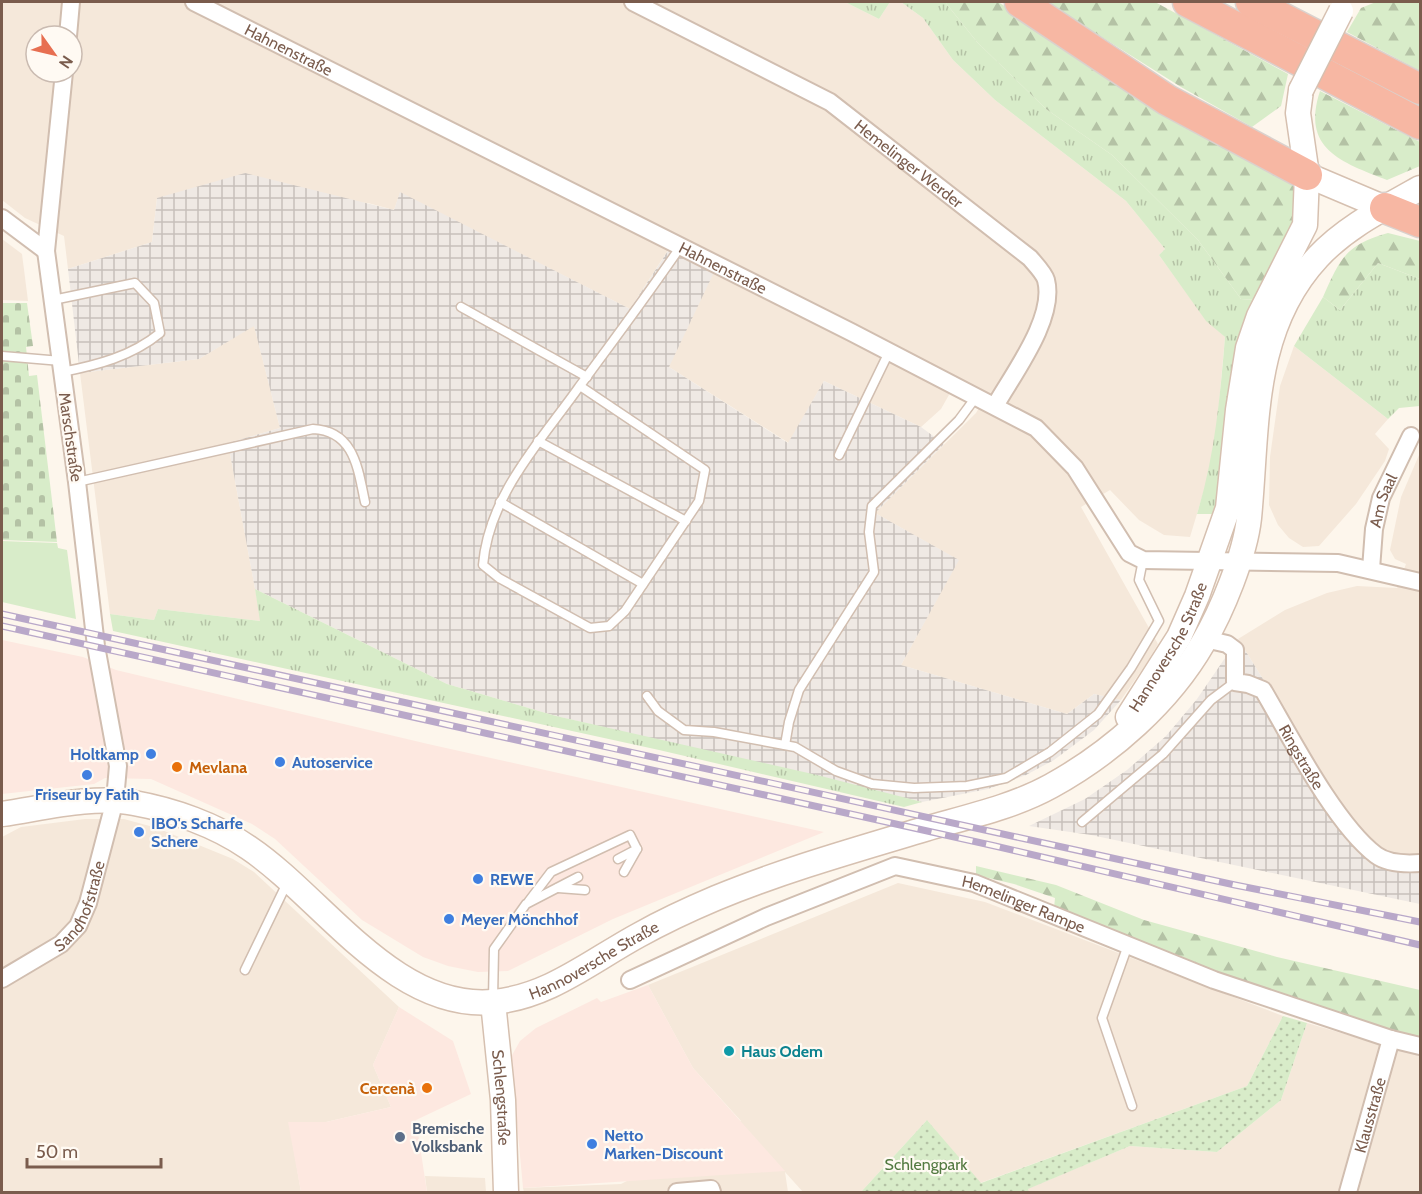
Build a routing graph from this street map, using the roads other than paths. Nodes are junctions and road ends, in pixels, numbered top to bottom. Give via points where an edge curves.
1 (71, 2) edge
2 (194, 2) edge
3 (633, 2) edge
4 (1020, 2) edge
5 (1188, 2) edge
6 (1251, 2) edge
7 (1346, 6) edge
8 (69, 24) edge
9 (63, 84) edge
10 (1420, 89) edge
11 (1420, 124) edge
12 (1306, 174) junction
13 (1420, 188) edge
14 (1385, 208) junction
15 (2, 218) edge
16 (1420, 222) edge
17 (681, 246) junction
18 (46, 251) junction
19 (52, 300) junction
20 (461, 307) dead end
21 (889, 351) junction
22 (2, 356) edge
23 (62, 366) junction
24 (587, 377) junction
25 (580, 386) junction
26 (976, 397) junction
27 (995, 406) junction
28 (1412, 436) dead end
29 (538, 441) junction
30 (839, 455) dead end
31 (78, 482) junction
32 (365, 502) dead end
33 (500, 502) junction
34 (686, 521) junction
35 (1210, 559) junction
36 (1143, 560) junction
37 (1238, 560) junction
38 (1371, 569) junction
39 (1420, 582) edge
40 (643, 585) junction
41 (1205, 639) junction
42 (1235, 682) junction
43 (647, 696) dead end
44 (785, 745) junction
45 (1102, 753) junction
46 (115, 800) junction
47 (2, 814) edge
48 (1082, 822) dead end
49 (637, 849) junction
50 (618, 859) dead end
51 (1420, 863) edge
52 (624, 872) dead end
53 (578, 877) dead end
54 (288, 880) junction
55 (558, 888) junction
56 (585, 890) dead end
57 (526, 904) junction
58 (1128, 945) junction
59 (245, 970) dead end
60 (2, 979) edge
61 (630, 980) dead end
62 (493, 1002) junction
63 (1391, 1039) junction
64 (1420, 1046) edge
65 (1132, 1106) dead end
66 (506, 1192) edge
67 (677, 1192) edge
68 (712, 1192) edge
69 (1348, 1192) edge

1 - 8 street
2 - 17 street, Hahnenstraße
3 - 27 street, Hemelinger Werder via 830,102 1029,258 1046,279 1048,302 1041,323
4 - 12 highway via 1167,100
5 - 11 highway
6 - 10 highway
7 - 12 main road, bridge via 1301,90 1298,113
9 - 18 street, Marschstraße
12 - 14 main road
12 - 35 main road via 1305,225 1259,316 1248,348 1228,508
13 - 14 main road
14 - 16 highway
14 - 37 main road via 1352,227 1319,256 1287,301 1265,351 1256,413 1249,522
15 - 18 street
17 - 21 street, Hahnenstraße
17 - 24 lane
18 - 19 street, Marschstraße
19 - 23 street, Marschstraße
19 - 23 lane via 135,283 154,303 160,333 140,349 90,366
20 - 24 lane
21 - 26 street, Hahnenstraße
21 - 30 lane
22 - 23 lane
23 - 31 street, Marschstraße
24 - 25 lane
25 - 29 lane
25 - 34 lane via 705,470 699,501
26 - 27 street, Hahnenstraße
26 - 44 lane via 959,420 872,506 868,532 874,572 799,690
27 - 36 street, Hahnenstraße via 1036,428 1058,448 1129,553
28 - 38 street, Am Saal via 1381,498
29 - 33 lane
29 - 34 lane
31 - 32 lane via 322,429 353,452
31 - 46 street, Marschstraße via 96,646 118,766
33 - 40 lane
33 - 40 lane via 484,549 483,565 499,578 590,628 609,626
34 - 40 lane
35 - 36 street
35 - 37 street, Hannoversche Straße
35 - 45 main road, Hannoversche Straße via 1179,637
36 - 44 lane via 1139,580 1159,621 1131,669 1098,714 1050,752 1006,778 967,786 914,788 872,784
37 - 38 street, Hannoversche Straße via 1338,563
37 - 41 main road, Hannoversche Straße
38 - 39 street, Hannoversche Straße
41 - 42 street via 1227,644 1234,650
41 - 45 main road, Hannoversche Straße via 1185,671 1152,710
42 - 48 lane via 1211,700 1163,754
42 - 51 street, Ringstraße via 1263,690 1336,810 1377,857 1404,865
43 - 44 lane via 658,711 684,730
45 - 62 main road, Hannoversche Straße via 1049,787 990,811 826,859 717,897 640,934 553,986
46 - 47 main road, Hannoversche Straße
46 - 54 main road, Hannoversche Straße via 159,808 200,822 251,849
46 - 60 street, Sandhofstraße via 88,903 78,926 61,944
49 - 50 lane
49 - 52 lane
49 - 57 lane via 630,835 551,872
53 - 55 lane
54 - 59 lane
54 - 62 main road, Hannoversche Straße via 383,966 456,1000
55 - 56 lane
55 - 57 lane
57 - 62 lane via 494,949
58 - 61 street, Hemelinger Rampe via 975,883 895,866 766,917
58 - 63 street, Hemelinger Rampe via 1214,980
58 - 65 lane via 1102,1018
62 - 66 main road, Schlengstraße via 503,1100
63 - 64 street, Hemelinger Rampe
63 - 69 street, Klausstraße
67 - 68 street

